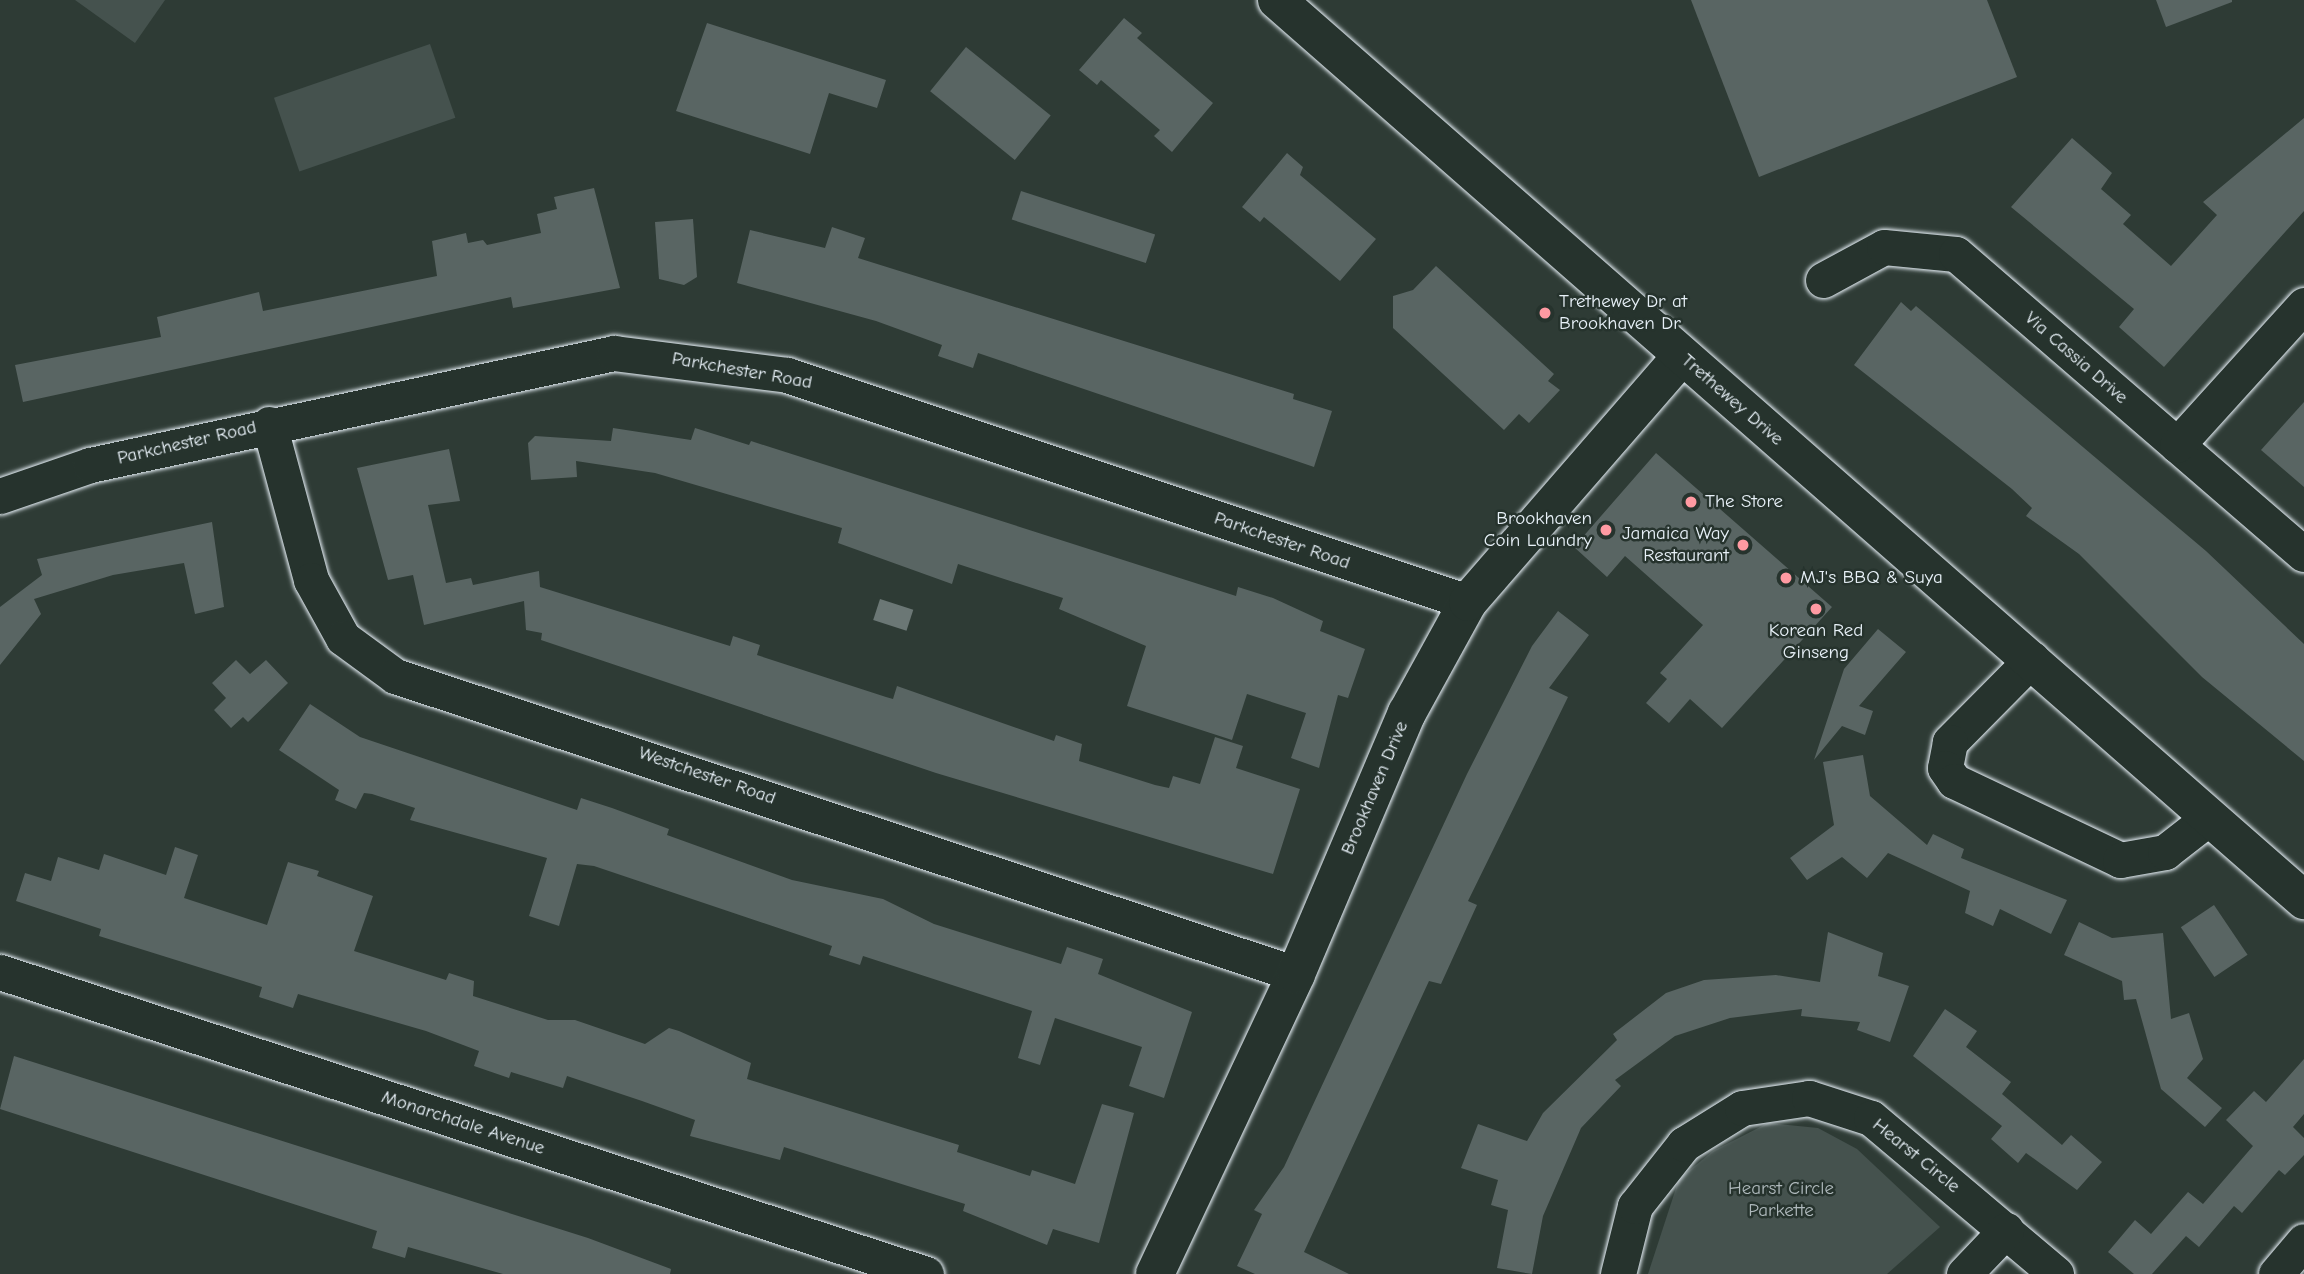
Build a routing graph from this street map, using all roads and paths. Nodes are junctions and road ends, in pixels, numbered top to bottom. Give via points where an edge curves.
1 (1277, 0) edge
2 (1823, 280) dead end
3 (2304, 305) edge
4 (1682, 356) junction
5 (269, 424) junction
6 (2177, 445) junction
7 (0, 496) edge
8 (2304, 554) edge
9 (1468, 602) junction
10 (2032, 659) junction
11 (2210, 817) junction
12 (2304, 900) edge
13 (0, 972) edge
14 (1296, 974) junction
15 (2007, 1230) junction
16 (2304, 1241) edge
17 (926, 1274) edge
18 (1155, 1274) edge
19 (1618, 1274) edge
20 (1964, 1274) edge
21 (2056, 1274) edge
22 (2276, 1274) edge

1 - 4 main road, Trethewey Drive
2 - 6 street, Via Cassia Drive via 1884,247 1956,254
3 - 6 street
4 - 9 main road, Brookhaven Drive
4 - 10 main road, Trethewey Drive
5 - 7 street, Parkchester Road via 90,465
5 - 9 street, Parkchester Road via 614,352 684,358 787,375 853,395
5 - 14 street, Westchester Road via 310,580 343,638 395,676
6 - 8 street, Via Cassia Drive
9 - 14 main road, Brookhaven Drive via 1408,713
10 - 11 main road, Trethewey Drive
10 - 11 street via 1950,741 1945,768 1954,781 2120,860 2165,852
11 - 12 main road, Trethewey Drive
13 - 17 street, Monarchdale Avenue
14 - 18 main road, Brookhaven Drive
15 - 19 street, Hearst Circle via 1871,1118 1809,1098 1777,1100 1709,1125 1654,1176 1635,1206
15 - 20 street
15 - 21 street, Hearst Circle
16 - 22 street

